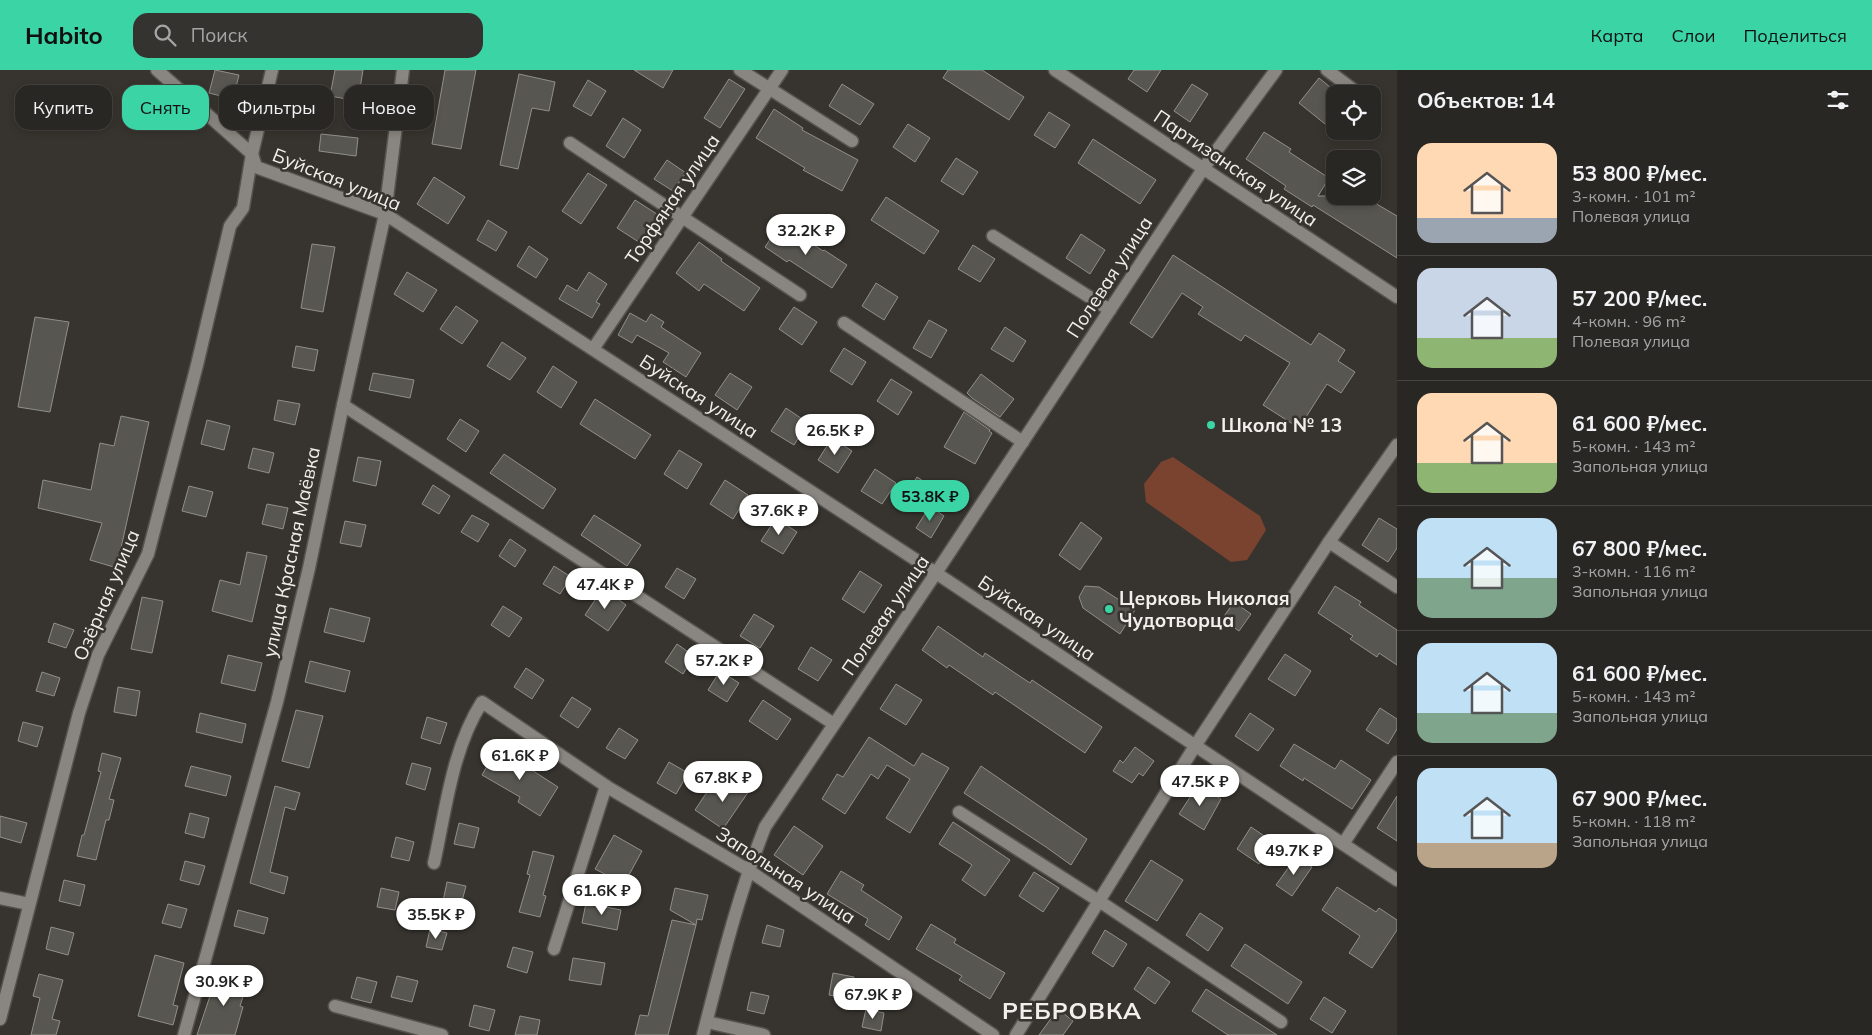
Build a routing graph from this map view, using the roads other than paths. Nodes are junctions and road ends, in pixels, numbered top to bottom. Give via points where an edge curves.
1 (157, 70) edge
2 (272, 70) edge
3 (403, 70) edge
4 (740, 70) edge
5 (782, 70) edge
6 (1055, 70) edge
7 (1276, 70) edge
8 (1326, 70) edge
9 (1347, 85) edge
10 (770, 89) junction
11 (852, 141) dead end
12 (570, 143) dead end
13 (252, 154) junction
14 (1204, 169) junction
15 (385, 214) junction
16 (682, 216) junction
17 (993, 236) dead end
18 (800, 295) dead end
19 (1397, 297) edge
20 (1110, 310) junction
21 (844, 323) dead end
22 (593, 349) junction
23 (342, 405) junction
24 (1023, 442) junction
25 (1397, 445) edge
26 (1329, 542) junction
27 (936, 573) junction
28 (1397, 587) edge
29 (834, 724) junction
30 (1195, 746) junction
31 (1397, 762) edge
32 (606, 786) junction
33 (959, 812) dead end
34 (1343, 844) junction
35 (434, 863) dead end
36 (748, 870) junction
37 (1397, 880) edge
38 (0, 898) edge
39 (1099, 901) junction
40 (29, 904) junction
41 (554, 949) dead end
42 (335, 1006) dead end
43 (0, 1019) edge
44 (707, 1022) junction
45 (1281, 1022) dead end
46 (184, 1035) edge
47 (442, 1035) edge
48 (704, 1035) edge
49 (764, 1035) edge
50 (993, 1035) edge
51 (1016, 1035) edge

1 - 13 street, Буйская улица
2 - 13 street, Озёрная улица
3 - 15 street, улица Красная Маёвка
4 - 10 street
5 - 10 street, Торфяная улица
6 - 14 street, Партизанская улица
7 - 14 street, Полевая улица
8 - 9 street
10 - 11 street
10 - 16 street, Торфяная улица
12 - 16 street
13 - 15 street, Буйская улица via 256,167
13 - 40 street, Озёрная улица via 243,208 230,226 148,554 98,655 79,713
14 - 19 street, Партизанская улица
14 - 20 street, Полевая улица
15 - 22 street, Буйская улица
15 - 23 street, улица Красная Маёвка
16 - 18 street
16 - 22 street, Торфяная улица
17 - 20 street
20 - 24 street, Полевая улица
21 - 24 street
22 - 27 street, Буйская улица
23 - 29 street
23 - 46 street, улица Красная Маёвка via 309,568 277,702
24 - 27 street, Полевая улица
25 - 26 street
26 - 28 street
26 - 30 street
27 - 29 street, Полевая улица
27 - 30 street, Буйская улица
29 - 36 street, Полевая улица via 765,827
30 - 34 street, Буйская улица
30 - 39 street
31 - 34 street
32 - 35 street, Запольная улица via 482,702 470,721 455,768
32 - 36 street, Запольная улица
32 - 41 street
33 - 39 street
34 - 37 street, Буйская улица
36 - 44 street, Полевая улица
36 - 50 street, Запольная улица
38 - 40 street
39 - 45 street
39 - 51 street
40 - 43 street, Озёрная улица
42 - 47 street
44 - 48 street, Полевая улица
44 - 49 street

